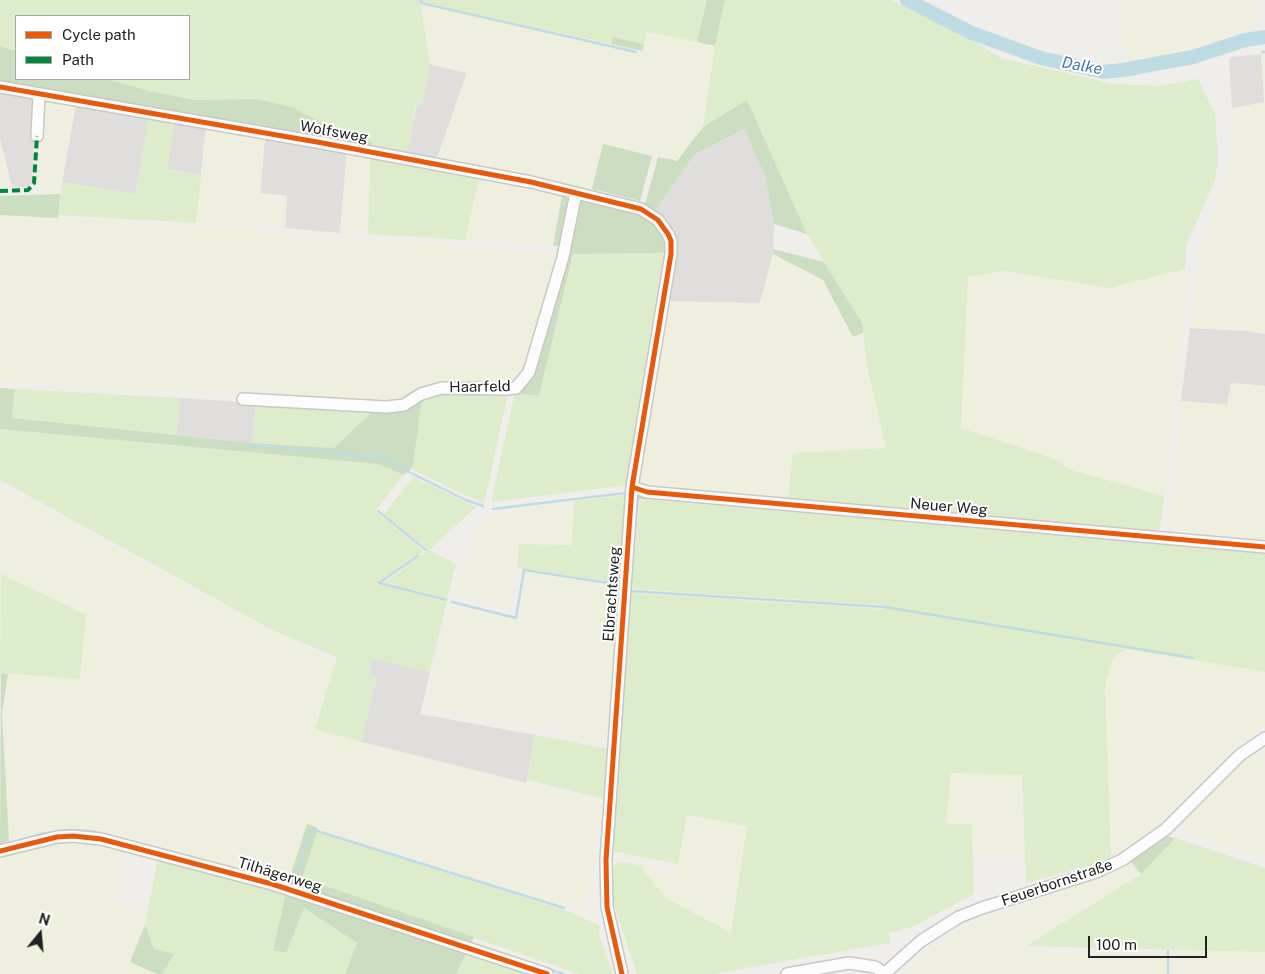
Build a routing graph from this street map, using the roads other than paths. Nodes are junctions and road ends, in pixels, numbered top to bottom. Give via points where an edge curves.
1 (0, 87) edge
2 (39, 94) junction
3 (37, 136) dead end
4 (576, 193) junction
5 (658, 220) joint
6 (243, 399) dead end
7 (632, 487) junction
8 (1265, 547) edge
9 (1265, 738) edge
10 (0, 851) edge
11 (546, 974) edge
12 (622, 974) edge
13 (787, 974) edge
14 (884, 974) edge

1 - 2 street, Wolfsweg
2 - 3 street
2 - 4 street, Wolfsweg via 317,142
4 - 5 street, Wolfsweg via 641,209
4 - 6 street, Haarfeld via 563,257 529,372 516,388 442,388 420,394 404,405 386,407
5 - 7 street, Elbrachtsweg via 668,234 671,254
7 - 8 street, Neuer Weg via 647,492
7 - 12 street, Elbrachtsweg via 606,860 607,907
9 - 14 street, Feuerbornstraße via 1240,755 1166,829 1122,860 1096,872 960,917 916,946
10 - 11 street, Tilhägerweg via 56,837 101,839 272,884
13 - 14 street via 849,963 875,967

